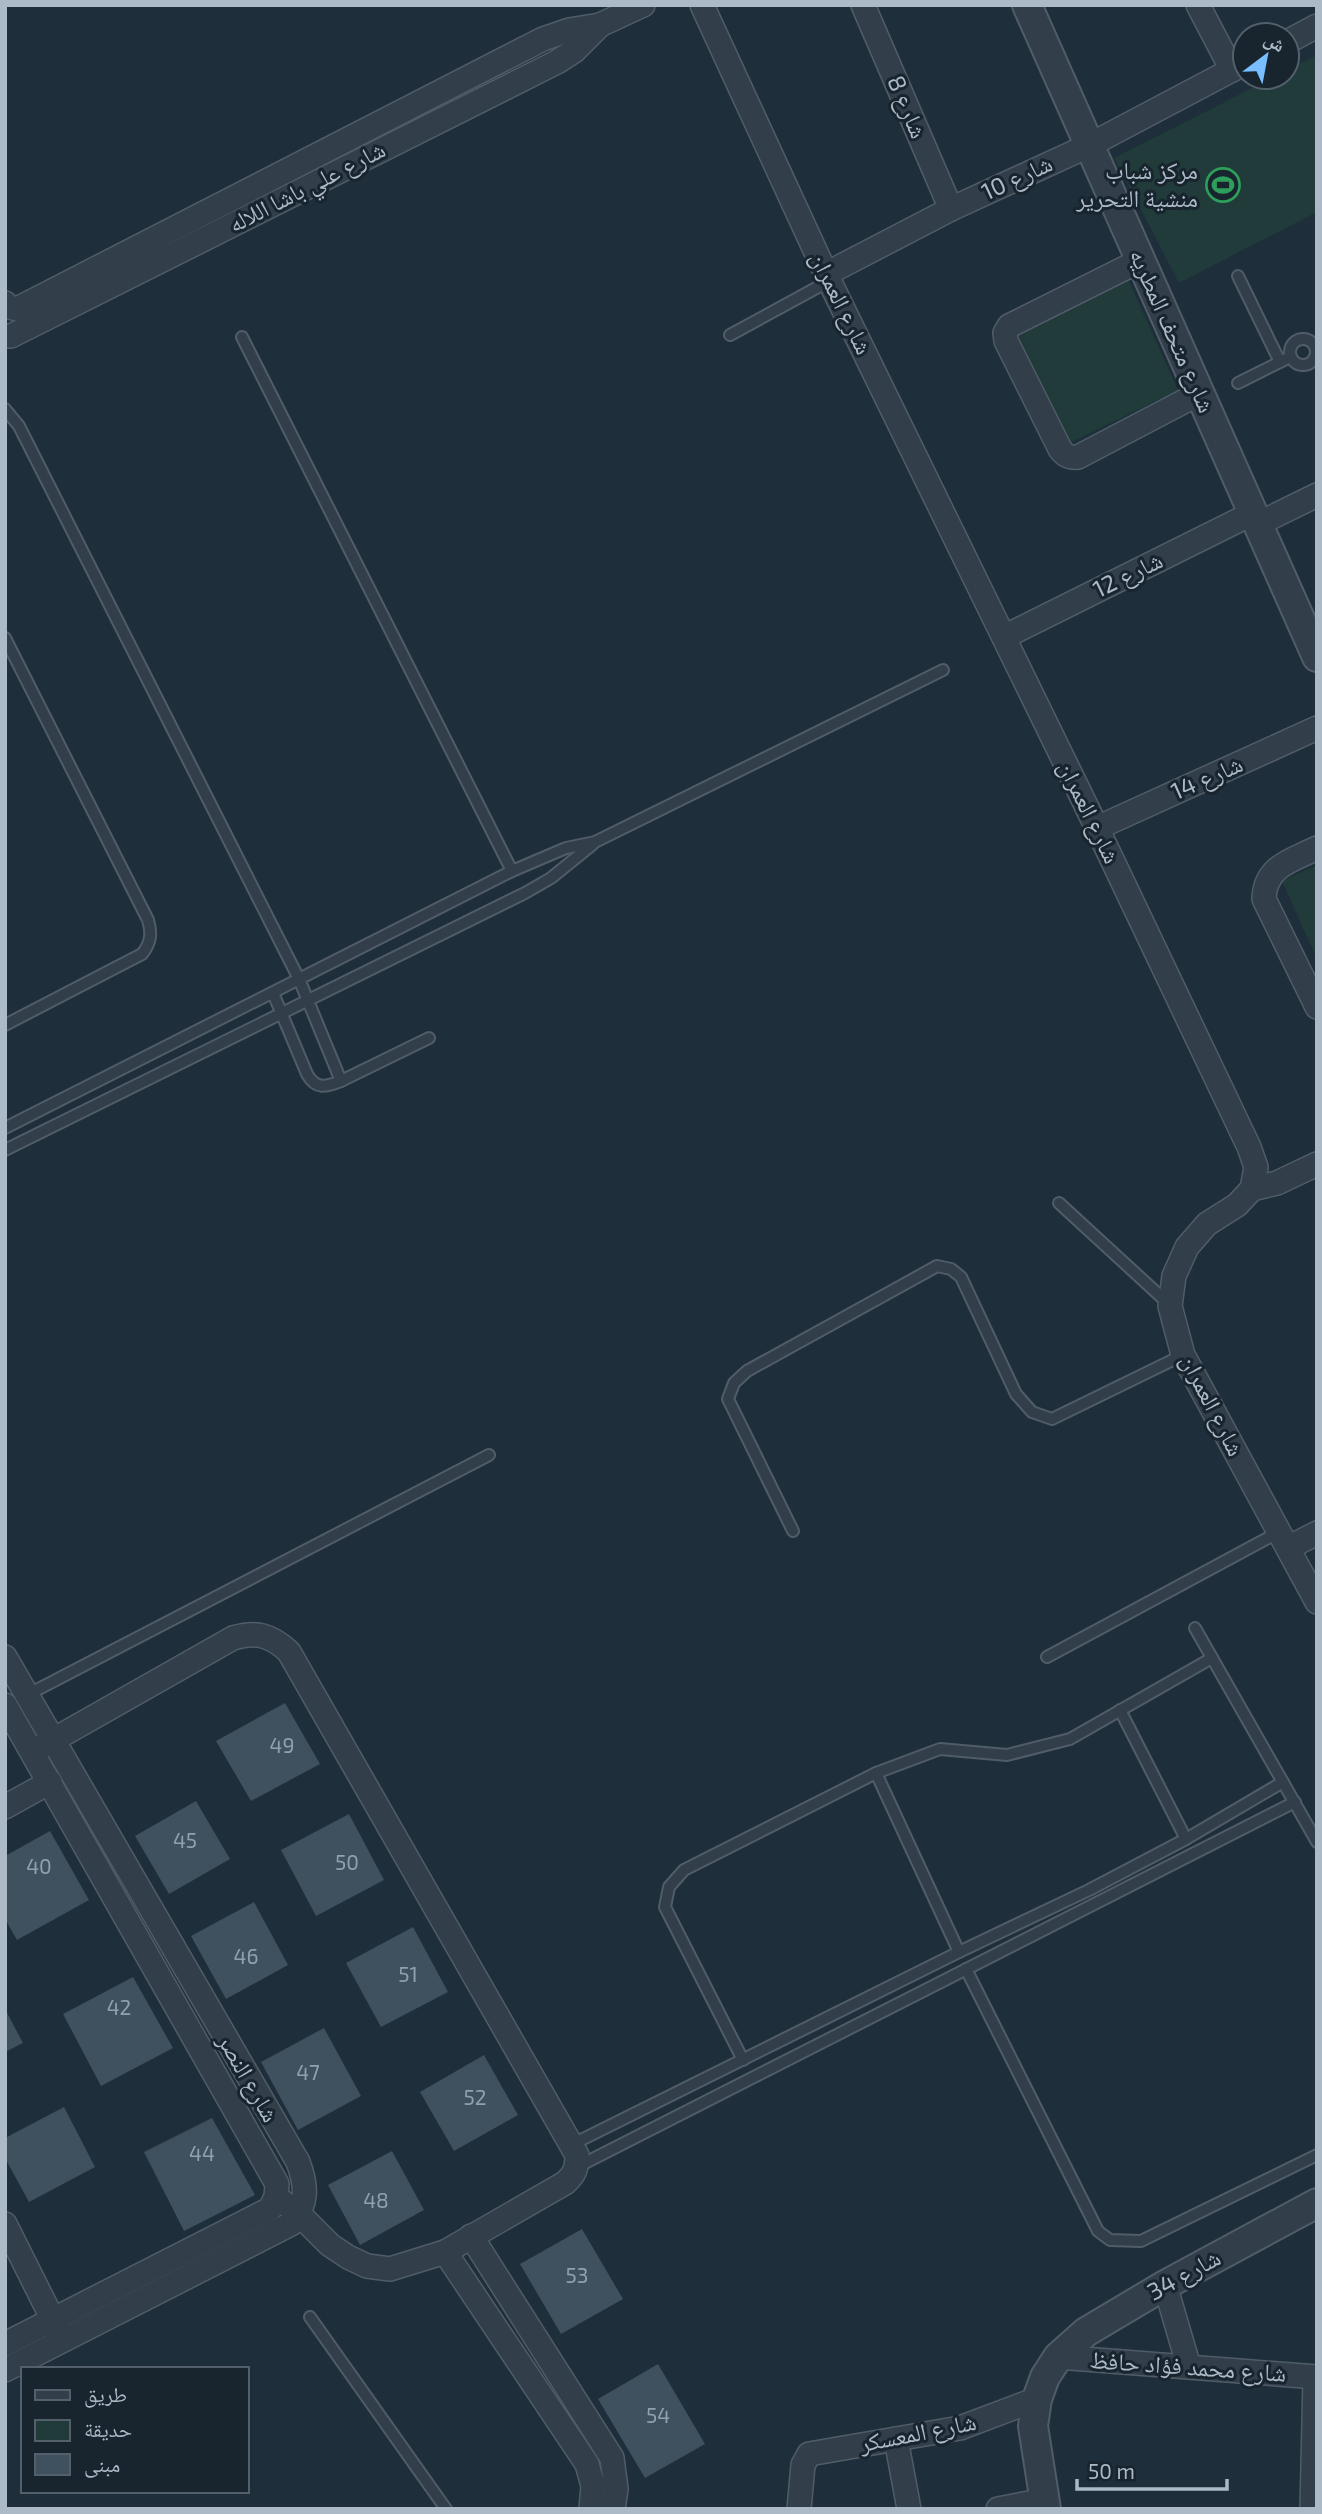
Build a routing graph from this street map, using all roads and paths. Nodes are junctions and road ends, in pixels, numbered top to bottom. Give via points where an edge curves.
1 (643, 5) edge
2 (702, 5) edge
3 (863, 5) edge
4 (1027, 5) edge
5 (1198, 5) edge
6 (600, 25) junction
7 (1317, 26) edge
8 (1301, 34) edge
9 (1231, 55) edge
10 (1231, 71) edge
11 (1090, 145) junction
12 (951, 209) junction
13 (1141, 260) junction
14 (1238, 276) dead end
15 (828, 278) junction
16 (5, 303) edge
17 (730, 335) dead end
18 (5, 336) edge
19 (242, 337) dead end
20 (1315, 344) edge
21 (1285, 360) junction
22 (1238, 383) dead end
23 (1200, 393) junction
24 (5, 409) edge
25 (1317, 495) edge
26 (1256, 519) junction
27 (1004, 637) junction
28 (5, 638) edge
29 (1317, 657) edge
30 (943, 670) dead end
31 (1317, 728) edge
32 (1097, 828) junction
33 (595, 842) junction
34 (1317, 848) edge
35 (513, 871) junction
36 (299, 979) junction
37 (273, 993) junction
38 (308, 1002) junction
39 (1317, 1007) edge
40 (282, 1015) junction
41 (5, 1025) edge
42 (429, 1038) dead end
43 (341, 1081) junction
44 (5, 1128) edge
45 (5, 1150) edge
46 (1317, 1164) edge
47 (1252, 1189) junction
48 (1059, 1203) dead end
49 (1170, 1306) junction
50 (1184, 1355) junction
51 (489, 1455) dead end
52 (793, 1531) dead end
53 (1317, 1533) edge
54 (1283, 1540) junction
55 (1317, 1602) edge
56 (1195, 1628) dead end
57 (5, 1657) edge
58 (1047, 1657) dead end
59 (1212, 1658) junction
60 (27, 1695) junction
61 (6, 1710) edge
62 (1120, 1710) junction
63 (52, 1740) junction
64 (32, 1752) junction
65 (876, 1773) junction
66 (50, 1782) junction
67 (1283, 1782) junction
68 (1294, 1802) junction
69 (5, 1807) edge
70 (1186, 1839) junction
71 (1317, 1842) edge
72 (959, 1952) junction
73 (966, 1969) junction
74 (743, 2060) junction
75 (573, 2144) junction
76 (1317, 2155) edge
77 (577, 2167) junction
78 (276, 2197) junction
79 (1317, 2203) edge
80 (299, 2214) junction
81 (5, 2224) edge
82 (471, 2236) junction
83 (445, 2252) junction
84 (1164, 2285) junction
85 (310, 2317) dead end
86 (58, 2331) junction
87 (5, 2344) edge
88 (1058, 2357) junction
89 (1189, 2367) junction
90 (5, 2370) edge
91 (1316, 2377) edge
92 (1037, 2399) junction
93 (895, 2439) junction
94 (1046, 2505) edge
95 (446, 2509) edge
96 (591, 2509) edge
97 (613, 2509) edge
98 (799, 2509) edge
99 (909, 2509) edge
100 (998, 2509) edge
101 (1312, 2509) edge

1 - 6 street, شارع علي باشا اللاله
2 - 15 street, شارع العمران
3 - 12 street, شارع 8
4 - 11 street, شارع متحف المطريه
5 - 9 street
6 - 16 street, شارع علي باشا اللاله via 544,39 17,309
6 - 18 street, شارع علي باشا اللاله via 557,62
7 - 8 street
10 - 11 street, شارع 10
11 - 12 street, شارع 10
11 - 13 street, شارع متحف المطريه
12 - 15 street, شارع 10
13 - 23 street, شارع متحف المطريه
13 - 23 street via 1009,326 1006,341 1060,449 1071,458
14 - 21 lane
15 - 17 lane
15 - 27 street, شارع العمران
19 - 35 lane
20 - 21 lane via 1304,339 1294,342
20 - 21 lane via 1316,355 1310,364
21 - 22 lane
23 - 26 street, شارع متحف المطريه
24 - 36 lane via 19,426
25 - 26 street, شارع 12
26 - 27 street, شارع 12
26 - 29 street, شارع متحف المطريه
27 - 32 street, شارع العمران
28 - 41 lane via 148,920 151,934 142,954
30 - 33 lane
31 - 32 street, شارع 14
32 - 47 street, شارع العمران via 1249,1147 1256,1167
33 - 35 lane via 566,848
33 - 38 lane via 525,893
34 - 39 street via 1271,873 1264,899
35 - 36 lane
36 - 37 lane
36 - 38 lane
37 - 40 lane
37 - 44 lane
38 - 40 lane
38 - 43 lane
40 - 43 lane via 311,1081 319,1087
40 - 45 lane
42 - 43 lane
46 - 47 street
47 - 49 street, شارع العمران via 1207,1224 1187,1247 1174,1276
48 - 49 lane
49 - 50 street, شارع العمران
50 - 52 lane via 1052,1419 1031,1412 1016,1394 961,1277 937,1266 747,1371 734,1383 728,1399
50 - 54 street, شارع العمران
51 - 60 lane
53 - 54 street
54 - 55 street, شارع العمران
54 - 58 lane
56 - 59 lane
57 - 60 street, شارع النصر
59 - 62 lane
59 - 67 lane
60 - 63 street, شارع النصر
61 - 64 street, شارع النصر
62 - 65 lane via 1070,1739 1007,1755 940,1749
62 - 70 lane
63 - 64 street
63 - 75 street via 233,1638 248,1633 278,1641 289,1651
63 - 80 street, شارع النصر via 298,2162 306,2188
64 - 66 street, شارع النصر
65 - 72 lane
65 - 74 lane via 684,1870 669,1887 665,1907
66 - 69 street
66 - 78 street, شارع النصر via 277,2184
67 - 68 lane
67 - 70 lane
68 - 71 lane
68 - 73 lane
70 - 72 lane
72 - 74 lane
73 - 76 lane via 1098,2231 1110,2240 1141,2241
73 - 77 lane
74 - 75 lane
75 - 77 street
77 - 82 street via 565,2183
78 - 80 street
78 - 86 street via 259,2215
79 - 84 street, شارع 34
80 - 83 street via 330,2245 367,2266 390,2269
80 - 86 street via 279,2231
81 - 86 street
82 - 83 street
82 - 97 street via 612,2458
83 - 96 street via 587,2465 593,2486
84 - 88 street, شارع 34 via 1086,2332
84 - 89 street
85 - 95 lane
86 - 87 street
86 - 90 street
88 - 89 street, شارع محمد فؤاد حافظ
88 - 92 street, شارع 34
89 - 91 street, شارع محمد فؤاد حافظ
91 - 101 street
92 - 93 street, شارع المعسكر via 960,2428
92 - 94 street, شارع 34 via 1033,2426
93 - 98 street, شارع المعسكر via 814,2452 803,2465
93 - 99 street
94 - 100 street

